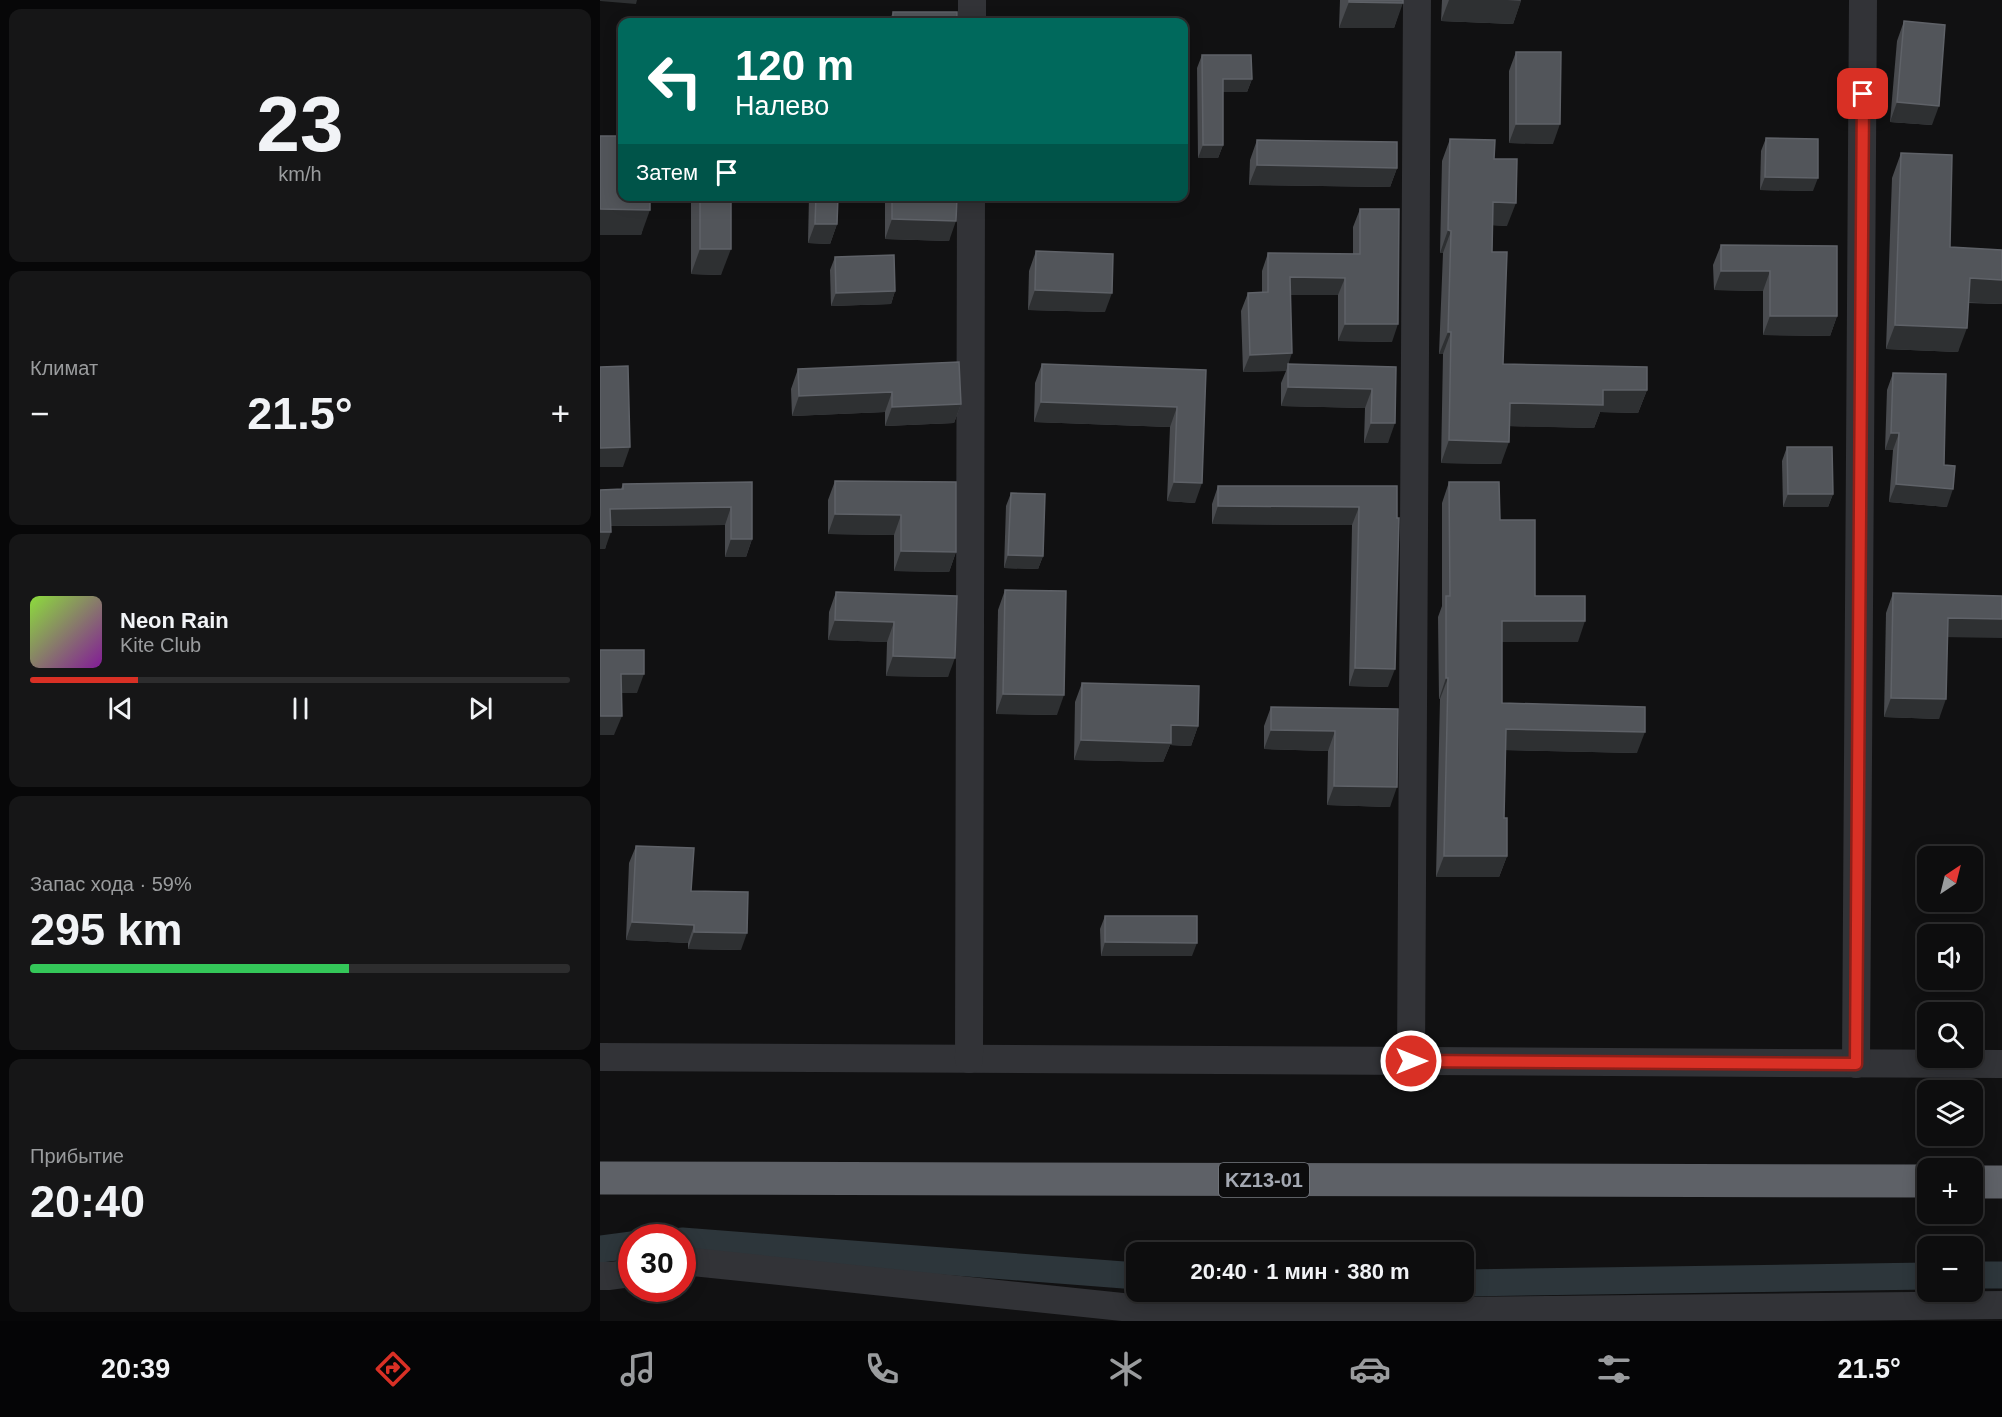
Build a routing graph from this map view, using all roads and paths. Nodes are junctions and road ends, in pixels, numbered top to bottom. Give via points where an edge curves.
1 (972, 0) edge
2 (1417, 0) edge
3 (1863, 0) edge
4 (972, 18) edge
5 (971, 201) edge
6 (600, 1057) edge
7 (969, 1059) junction
8 (1411, 1061) junction
9 (1856, 1064) junction
10 (2002, 1065) edge
11 (600, 1178) edge
12 (1917, 1182) edge
13 (1983, 1182) edge
14 (2002, 1182) edge
15 (696, 1262) edge
16 (618, 1275) edge
17 (600, 1276) edge
18 (2002, 1305) edge

1 - 4 street
2 - 8 street
3 - 9 street
5 - 7 street
6 - 7 street
7 - 8 street
8 - 9 street
9 - 10 street
11 - 12 highway, KZ13-01
13 - 14 highway
15 - 18 street via 1189,1314
16 - 17 street

